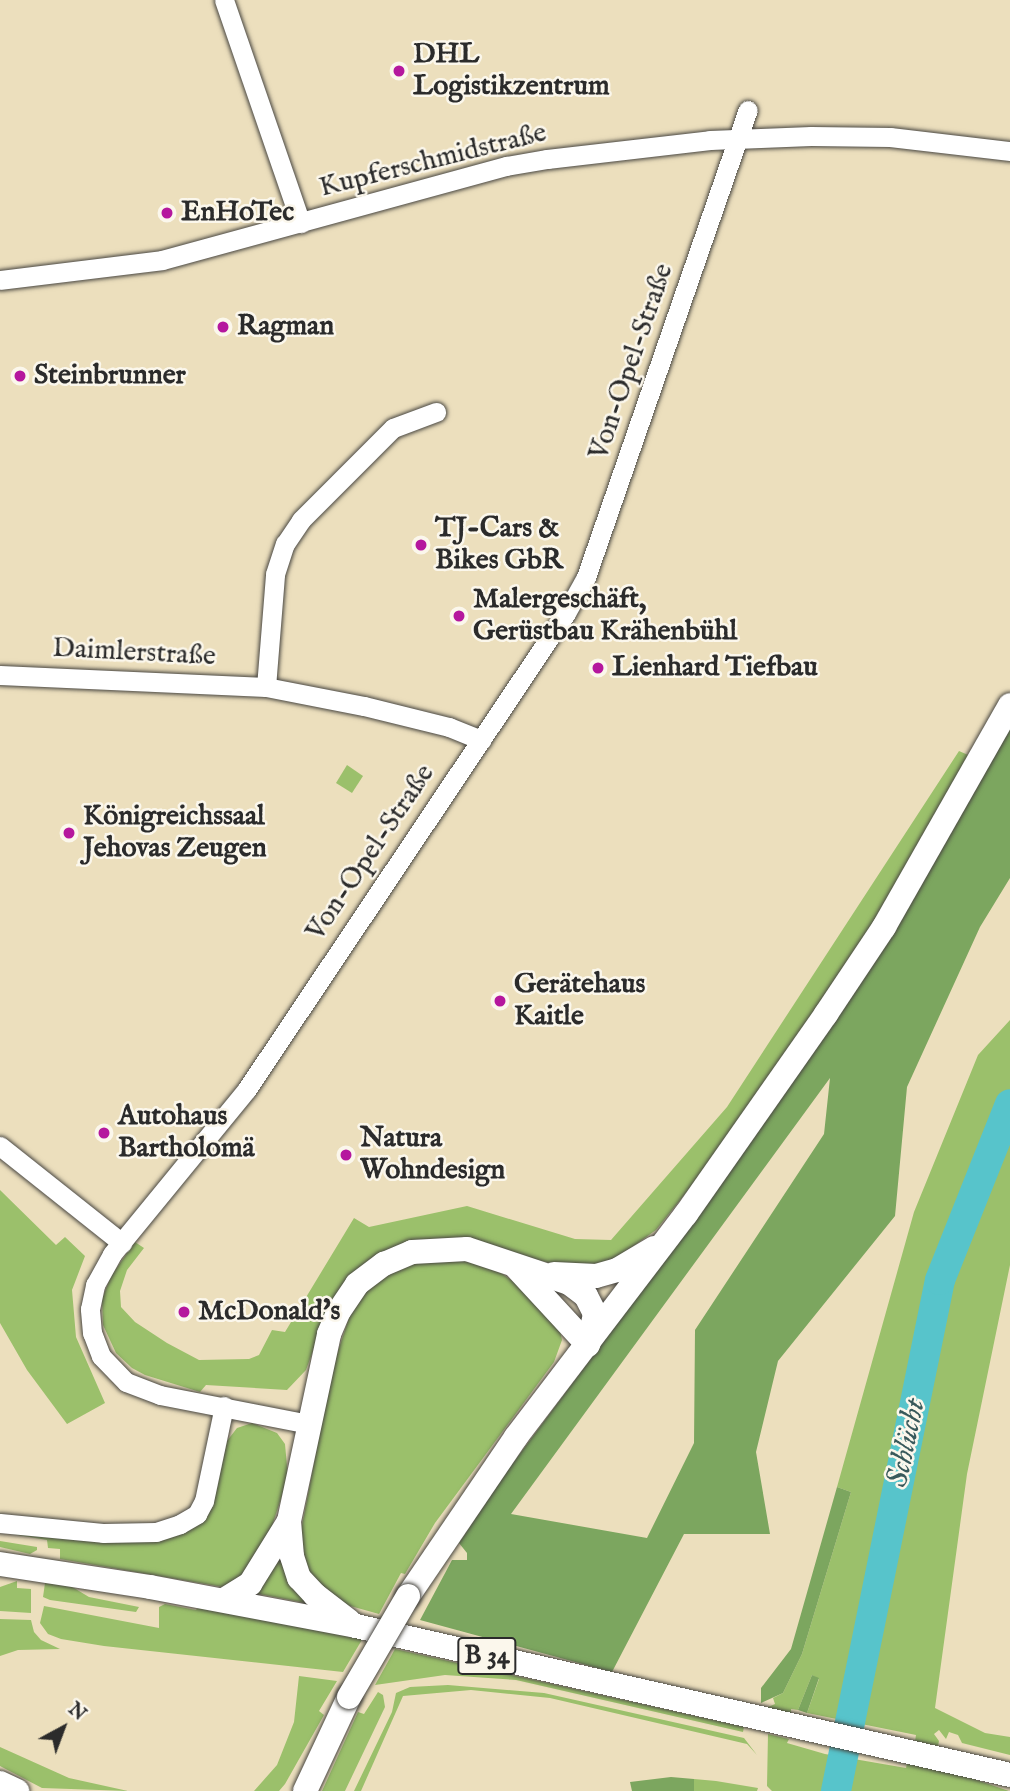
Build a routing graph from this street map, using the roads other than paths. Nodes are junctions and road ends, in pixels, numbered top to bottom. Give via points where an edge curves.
1 (224, 0) edge
2 (748, 110) dead end
3 (738, 140) junction
4 (1010, 151) edge
5 (301, 223) junction
6 (0, 280) edge
7 (436, 412) dead end
8 (0, 676) edge
9 (266, 687) junction
10 (1010, 705) edge
11 (481, 740) junction
12 (0, 1146) edge
13 (664, 1242) junction
14 (122, 1243) junction
15 (516, 1267) junction
16 (550, 1274) junction
17 (588, 1345) junction
18 (224, 1406) junction
19 (309, 1423) junction
20 (289, 1521) junction
21 (0, 1523) edge
22 (10, 1567) edge
23 (224, 1600) junction
24 (356, 1626) junction
25 (1010, 1775) edge
26 (0, 1783) edge
27 (16, 1791) edge
28 (305, 1791) edge

1 - 5 street
2 - 3 street, Von-Opel-Straße
3 - 4 street, Kupferschmidstraße via 890,137
3 - 5 street, Kupferschmidstraße via 506,166
3 - 11 street, Von-Opel-Straße via 586,577
5 - 6 street, Kupferschmidstraße via 162,260
7 - 9 street via 393,428 301,520 285,544 275,574
8 - 9 street, Daimlerstraße
9 - 11 street, Daimlerstraße via 364,706 449,727
10 - 13 main road via 884,927
11 - 14 street, Von-Opel-Straße via 247,1089
12 - 14 street
13 - 16 main road via 617,1270 596,1276
13 - 17 main road
14 - 18 street, Von-Opel-Straße via 100,1273 91,1297 92,1334 101,1356 117,1375 137,1388
15 - 16 main road
15 - 17 main road
15 - 19 main road via 489,1255 445,1248 412,1252 384,1264 357,1284 329,1334
16 - 17 main road via 586,1296 595,1314
17 - 28 main road, bridge via 516,1437 408,1596 349,1697
18 - 19 street, Von-Opel-Straße
18 - 21 street via 204,1501 197,1514 180,1524 156,1532 103,1533
19 - 20 main road
20 - 23 main road via 250,1584
20 - 24 main road via 299,1578
22 - 23 main road, B 34
23 - 24 main road, B 34
24 - 25 main road, B 34
26 - 27 main road

